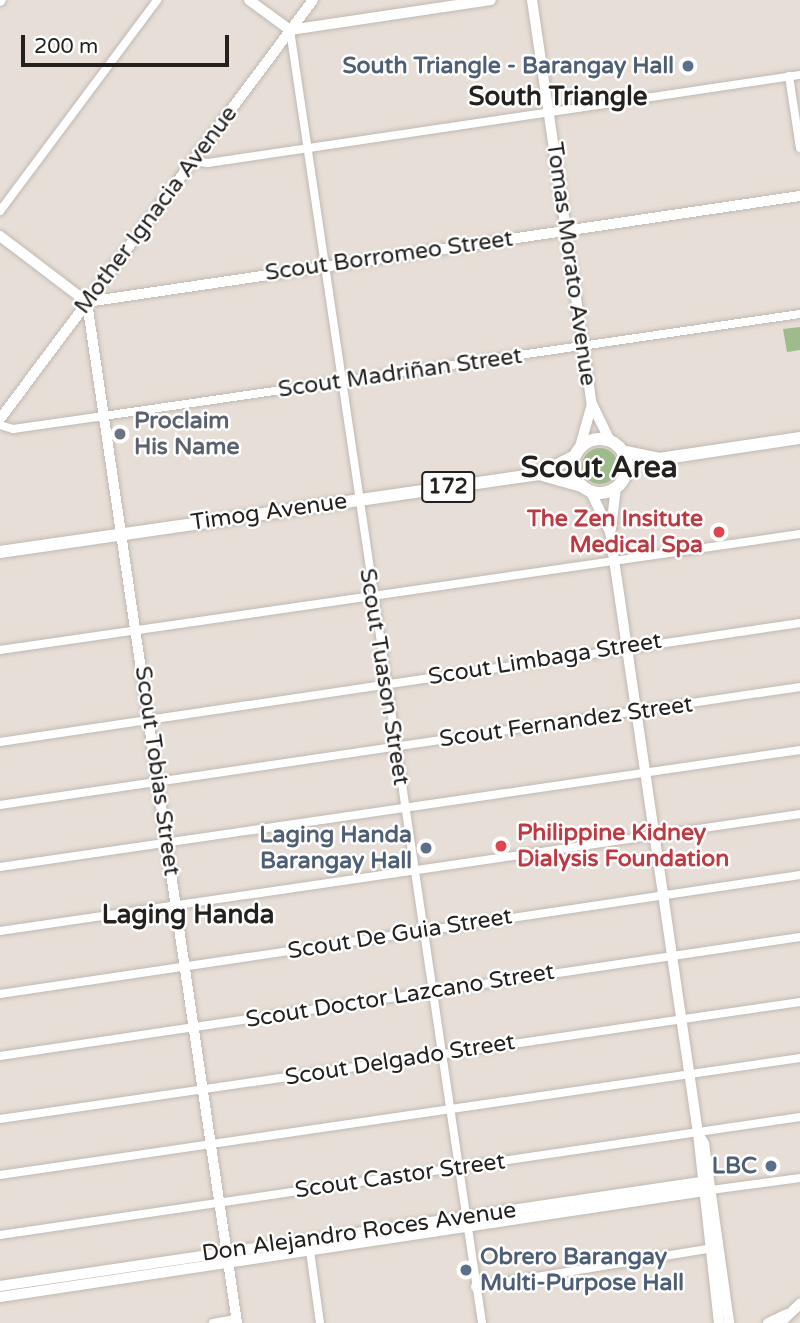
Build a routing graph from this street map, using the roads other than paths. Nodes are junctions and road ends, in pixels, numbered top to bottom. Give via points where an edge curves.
1 (157, 0) edge
2 (249, 0) edge
3 (491, 0) edge
4 (533, 0) edge
5 (311, 3) edge
6 (322, 26) junction
7 (290, 30) junction
8 (800, 75) edge
9 (789, 76) junction
10 (549, 112) junction
11 (307, 148) junction
12 (800, 148) edge
13 (192, 161) junction
14 (800, 196) edge
15 (0, 211) edge
16 (566, 230) junction
17 (0, 236) edge
18 (324, 266) junction
19 (110, 273) junction
20 (118, 296) junction
21 (87, 302) junction
22 (800, 314) edge
23 (583, 346) junction
24 (341, 382) junction
25 (592, 404) junction
26 (105, 416) junction
27 (0, 419) edge
28 (0, 425) edge
29 (800, 438) edge
30 (610, 441) junction
31 (622, 451) junction
32 (577, 453) junction
33 (659, 459) junction
34 (539, 474) junction
35 (620, 482) junction
36 (586, 488) junction
37 (357, 499) junction
38 (610, 532) junction
39 (122, 534) junction
40 (800, 534) edge
41 (0, 552) edge
42 (615, 562) junction
43 (372, 594) junction
44 (800, 623) edge
45 (136, 629) junction
46 (626, 646) junction
47 (0, 650) edge
48 (385, 684) junction
49 (800, 687) edge
50 (636, 711) junction
51 (149, 720) junction
52 (0, 741) edge
53 (395, 747) junction
54 (800, 750) edge
55 (645, 772) junction
56 (158, 782) junction
57 (0, 805) edge
58 (404, 808) junction
59 (800, 814) edge
60 (654, 834) junction
61 (168, 842) junction
62 (0, 867) edge
63 (413, 871) junction
64 (800, 875) edge
65 (663, 894) junction
66 (176, 905) junction
67 (0, 931) edge
68 (422, 931) junction
69 (800, 937) edge
70 (672, 955) junction
71 (185, 966) junction
72 (431, 993) junction
73 (0, 994) edge
74 (800, 1002) edge
75 (681, 1018) junction
76 (194, 1027) junction
77 (440, 1053) junction
78 (0, 1056) edge
79 (800, 1058) edge
80 (690, 1073) junction
81 (203, 1090) junction
82 (449, 1108) junction
83 (800, 1117) edge
84 (0, 1119) edge
85 (698, 1133) junction
86 (211, 1144) junction
87 (458, 1168) junction
88 (0, 1175) edge
89 (800, 1178) edge
90 (709, 1186) junction
91 (678, 1195) junction
92 (219, 1203) junction
93 (546, 1210) junction
94 (705, 1214) junction
95 (466, 1222) junction
96 (0, 1235) edge
97 (714, 1248) junction
98 (310, 1251) junction
99 (227, 1257) junction
100 (0, 1286) edge
101 (475, 1287) junction
102 (0, 1297) edge
103 (793, 1312) edge
104 (237, 1321) edge
105 (722, 1321) edge
106 (213, 1323) edge
107 (320, 1323) edge
108 (482, 1323) edge
109 (738, 1323) edge
110 (768, 1323) edge

1 - 15 street
2 - 7 street
3 - 6 street
4 - 10 street, Tomas Morato Avenue
5 - 6 street via 312,19
5 - 7 street, Mother Ignacia Avenue
6 - 7 street
7 - 11 street, Scout Tuason Street
7 - 13 street, Mother Ignacia Avenue
8 - 9 street
9 - 10 street
9 - 12 street
10 - 11 street
10 - 16 street, Tomas Morato Avenue
11 - 13 street via 208,163
11 - 18 street, Scout Tuason Street
13 - 19 street, Mother Ignacia Avenue
14 - 16 street, Scout Borromeo Street
16 - 18 street, Scout Borromeo Street
16 - 23 street, Tomas Morato Avenue
17 - 21 street
18 - 20 street, Scout Borromeo Street
18 - 24 street, Scout Tuason Street
19 - 20 street
19 - 21 street, Mother Ignacia Avenue
20 - 21 street, Scout Borromeo Street
21 - 26 street, Scout Tobias Street
21 - 27 street, Mother Ignacia Avenue
22 - 23 street, Scout Madriñan Street
23 - 24 street, Scout Madriñan Street
23 - 25 street, Tomas Morato Avenue
24 - 26 street, Scout Madriñan Street
24 - 37 street, Scout Tuason Street
25 - 30 street, Tomas Morato Avenue
25 - 32 street, Tomas Morato Avenue
26 - 28 street, Scout Madriñan Street via 13,429
26 - 39 street, Scout Tobias Street
29 - 33 main road, 172
30 - 31 main road, 172
30 - 32 main road, 172 via 594,440
31 - 33 main road, 172
31 - 35 main road via 626,466
32 - 34 main road, Timog Avenue / 172
32 - 36 main road via 574,472
33 - 35 main road, 172
34 - 36 main road, Timog Avenue / 172
34 - 37 main road, Timog Avenue / 172
35 - 36 main road, 172
35 - 38 street
36 - 38 street
37 - 39 main road, Timog Avenue / 172
37 - 43 street, Scout Tuason Street
38 - 42 street
39 - 41 main road, Timog Avenue / 172
39 - 45 street, Scout Tobias Street
40 - 42 street
42 - 43 street
42 - 46 street
43 - 45 street
43 - 48 street, Scout Tuason Street
44 - 46 street, Scout Limbaga Street
45 - 47 street
45 - 51 street, Scout Tobias Street
46 - 48 street, Scout Limbaga Street
46 - 50 street
48 - 51 street, Scout Limbaga Street
48 - 53 street, Scout Tuason Street
49 - 50 street, Scout Fernandez Street
50 - 53 street, Scout Fernandez Street
50 - 55 street
51 - 52 street, Scout Limbaga Street
51 - 56 street, Scout Tobias Street
53 - 56 street, Scout Fernandez Street
53 - 58 street, Scout Tuason Street
54 - 55 street
55 - 58 street
55 - 60 street
56 - 57 street, Scout Fernandez Street
56 - 61 street, Scout Tobias Street
58 - 61 street
58 - 63 street, Scout Tuason Street
59 - 60 street
60 - 63 street
60 - 65 street
61 - 62 street
61 - 66 street, Scout Tobias Street
63 - 66 street
63 - 68 street, Scout Tuason Street
64 - 65 street, Scout De Guia Street
65 - 68 street, Scout De Guia Street
65 - 70 street
66 - 67 street
66 - 71 street, Scout Tobias Street
68 - 71 street, Scout De Guia Street
68 - 72 street, Scout Tuason Street
69 - 70 street, Scout Doctor Lazcano Street
70 - 72 street, Scout Doctor Lazcano Street
70 - 75 street
71 - 73 street, Scout De Guia Street
71 - 76 street, Scout Tobias Street
72 - 76 street, Scout Doctor Lazcano Street
72 - 77 street, Scout Tuason Street
74 - 75 street, Scout Delgado Street
75 - 77 street, Scout Delgado Street
75 - 80 street
76 - 78 street, Scout Doctor Lazcano Street
76 - 81 street, Scout Tobias Street
77 - 81 street, Scout Delgado Street
77 - 82 street, Scout Tuason Street
79 - 80 street
80 - 82 street
80 - 85 street
81 - 84 street, Scout Delgado Street
81 - 86 street, Scout Tobias Street
82 - 86 street
82 - 87 street, Scout Tuason Street
83 - 85 street, Scout Castor Street
85 - 87 street, Scout Castor Street
85 - 90 street
86 - 88 street
86 - 92 street, Scout Tobias Street
87 - 92 street, Scout Castor Street
87 - 95 street, Scout Tuason Street
89 - 90 street, Don Alejandro Roces Avenue
90 - 91 street, Don Alejandro Roces Avenue
90 - 93 street, Don Alejandro Roces Avenue
90 - 94 street
90 - 97 street
91 - 93 street, Don Alejandro Roces Avenue
91 - 94 street via 690,1199
92 - 96 street, Scout Castor Street
92 - 99 street, Scout Tobias Street
93 - 95 street, Don Alejandro Roces Avenue
94 - 97 street
95 - 98 street, Don Alejandro Roces Avenue
95 - 99 street, Don Alejandro Roces Avenue
95 - 101 street, Scout Tuason Street
97 - 101 street
97 - 105 street
98 - 99 street, Don Alejandro Roces Avenue
98 - 107 street
99 - 100 street, Don Alejandro Roces Avenue
99 - 102 street, Don Alejandro Roces Avenue
99 - 104 street, Scout Tobias Street
101 - 108 street, Scout Tuason Street
103 - 110 street
104 - 106 street
105 - 109 street

